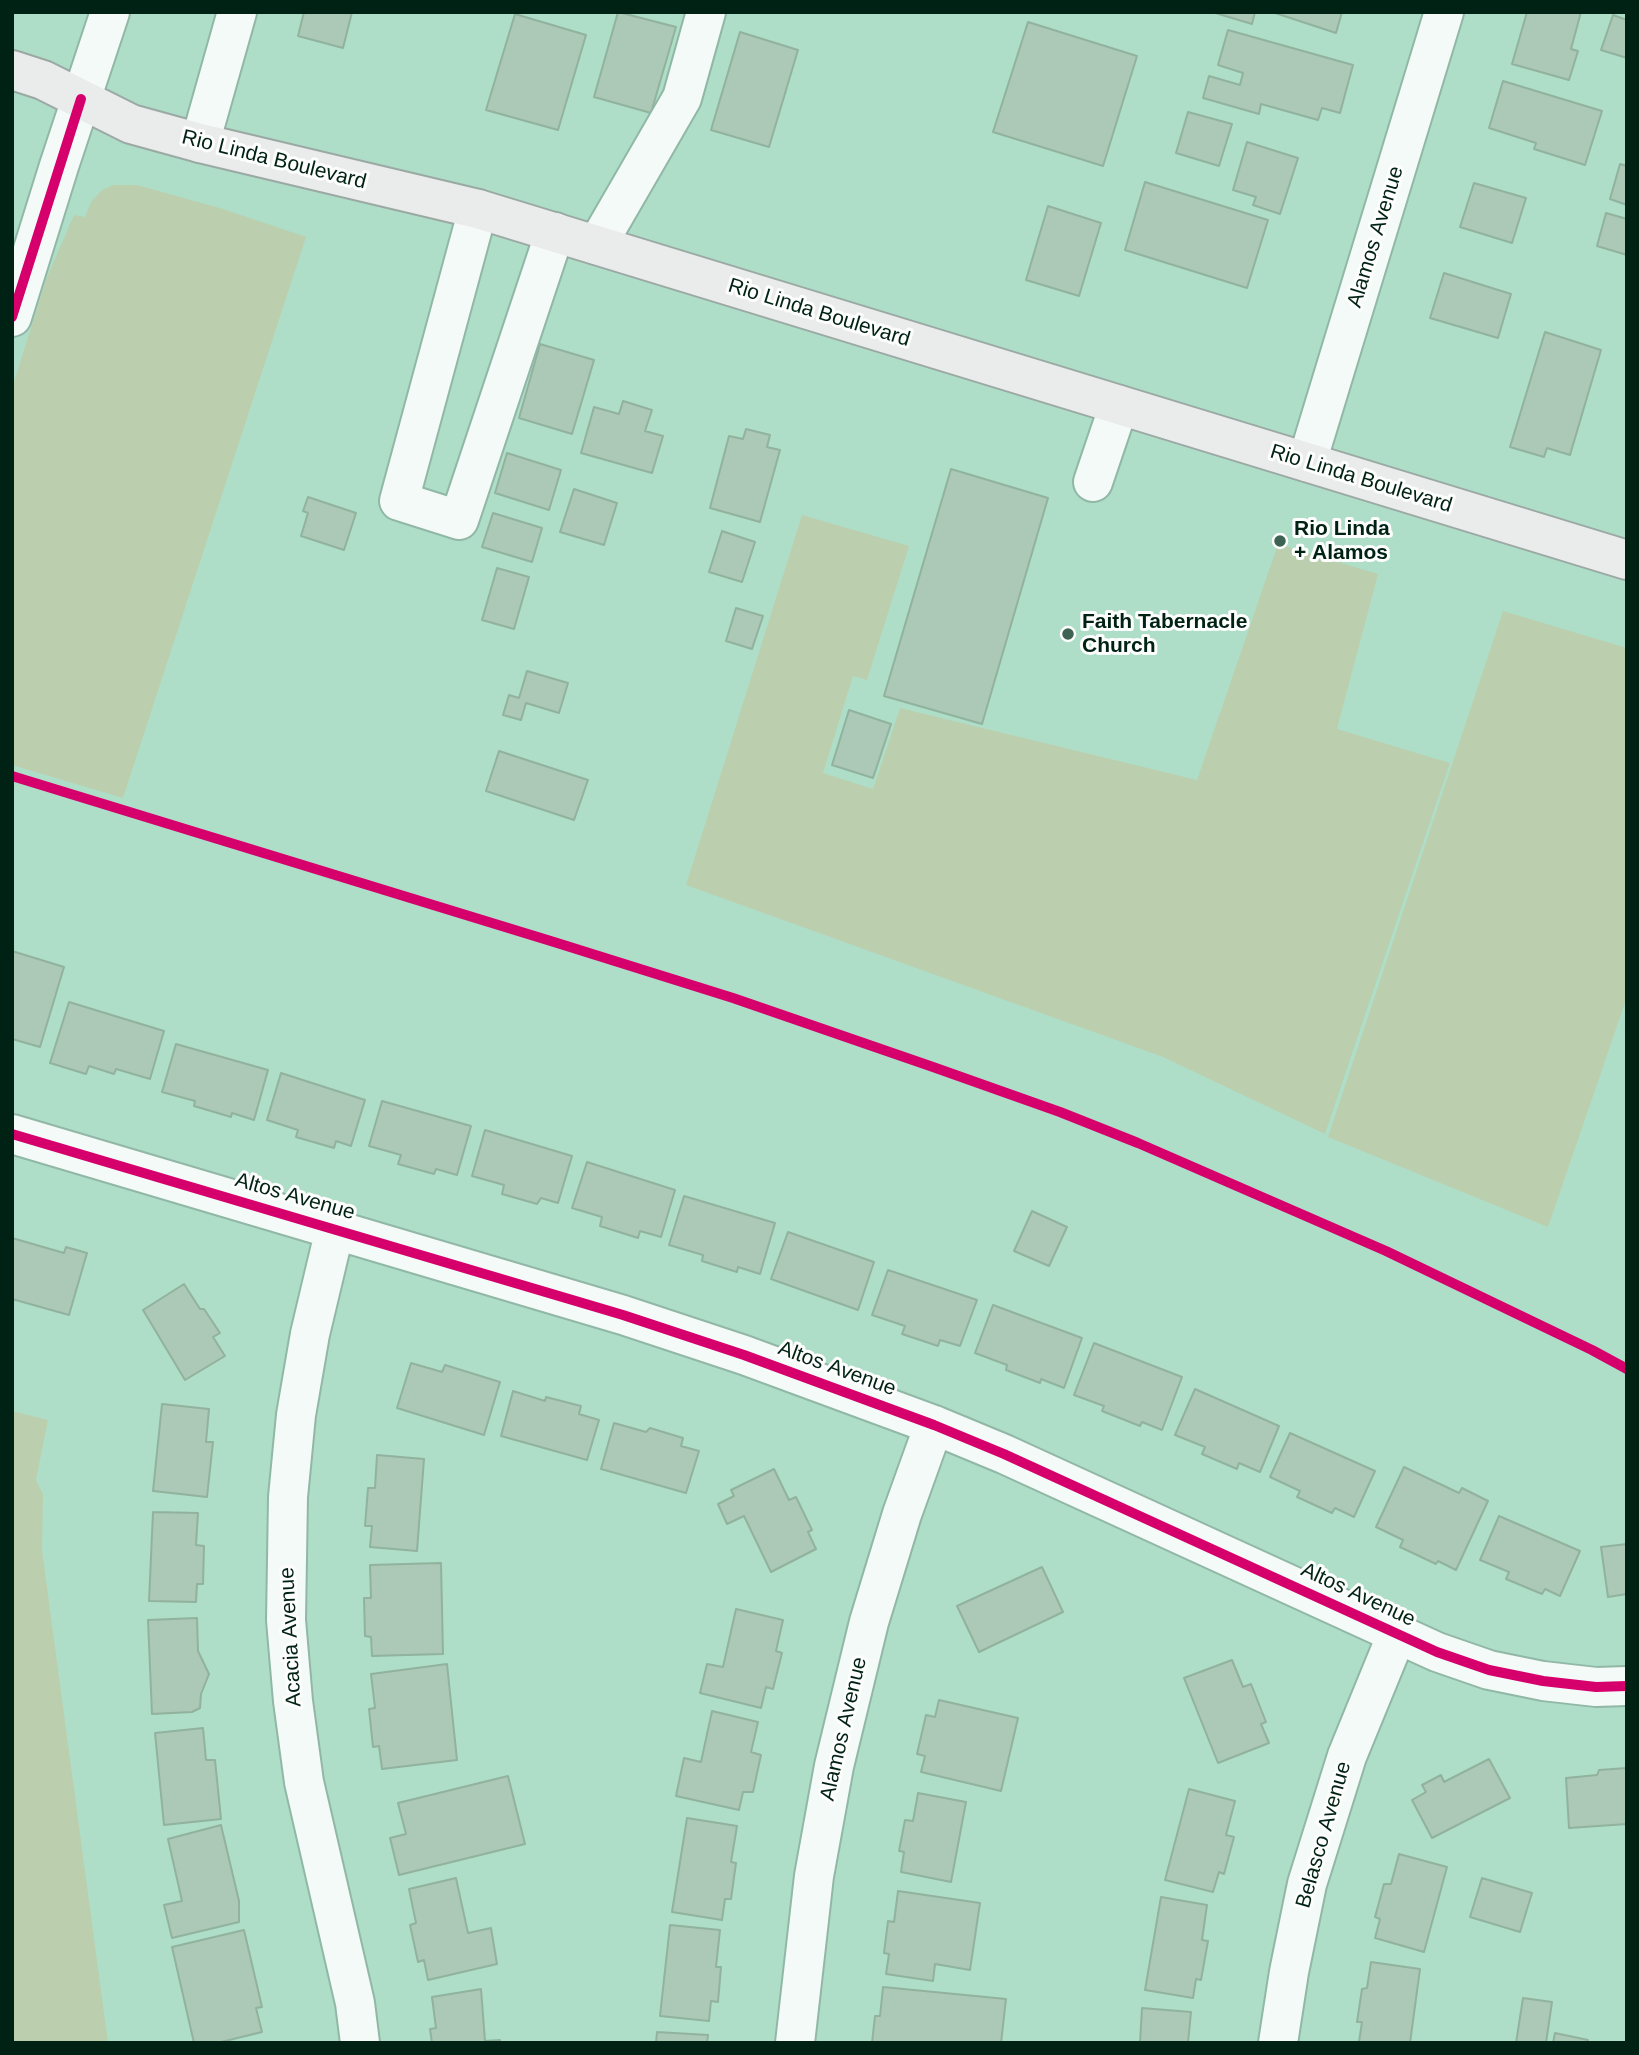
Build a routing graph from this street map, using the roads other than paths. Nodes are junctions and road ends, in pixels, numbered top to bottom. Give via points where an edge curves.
1 (110, 12) edge
2 (237, 12) edge
3 (706, 12) edge
4 (1444, 12) edge
5 (12, 70) edge
6 (81, 99) junction
7 (200, 143) junction
8 (478, 209) junction
9 (555, 232) junction
10 (597, 245) junction
11 (12, 317) edge
12 (1119, 405) junction
13 (1307, 462) junction
14 (1093, 482) dead end
15 (1627, 560) edge
16 (12, 1134) edge
17 (335, 1229) junction
18 (934, 1425) junction
19 (1397, 1634) junction
20 (1627, 1686) edge
21 (360, 2043) edge
22 (796, 2043) edge
23 (1278, 2043) edge

1 - 6 street
2 - 7 street
3 - 10 street via 682,98
4 - 13 street, Alamos Avenue
5 - 6 main road, Rio Linda Boulevard
6 - 7 main road, Rio Linda Boulevard via 131,124
6 - 11 street
7 - 8 main road, Rio Linda Boulevard
8 - 9 main road, Rio Linda Boulevard
8 - 9 street via 399,501 459,520
9 - 10 main road, Rio Linda Boulevard
10 - 12 main road, Rio Linda Boulevard
12 - 13 main road, Rio Linda Boulevard
12 - 14 street
13 - 15 main road, Rio Linda Boulevard
16 - 17 street, Altos Avenue
17 - 18 street, Altos Avenue via 610,1311
17 - 21 street, Acacia Avenue via 296,1415 288,1497 286,1620 304,1782 355,2003
18 - 19 street, Altos Avenue
18 - 22 street, Alamos Avenue via 869,1622 834,1766 814,1876
19 - 20 street, Altos Avenue via 1489,1670 1596,1688
19 - 23 street, Belasco Avenue via 1347,1756 1307,1884

